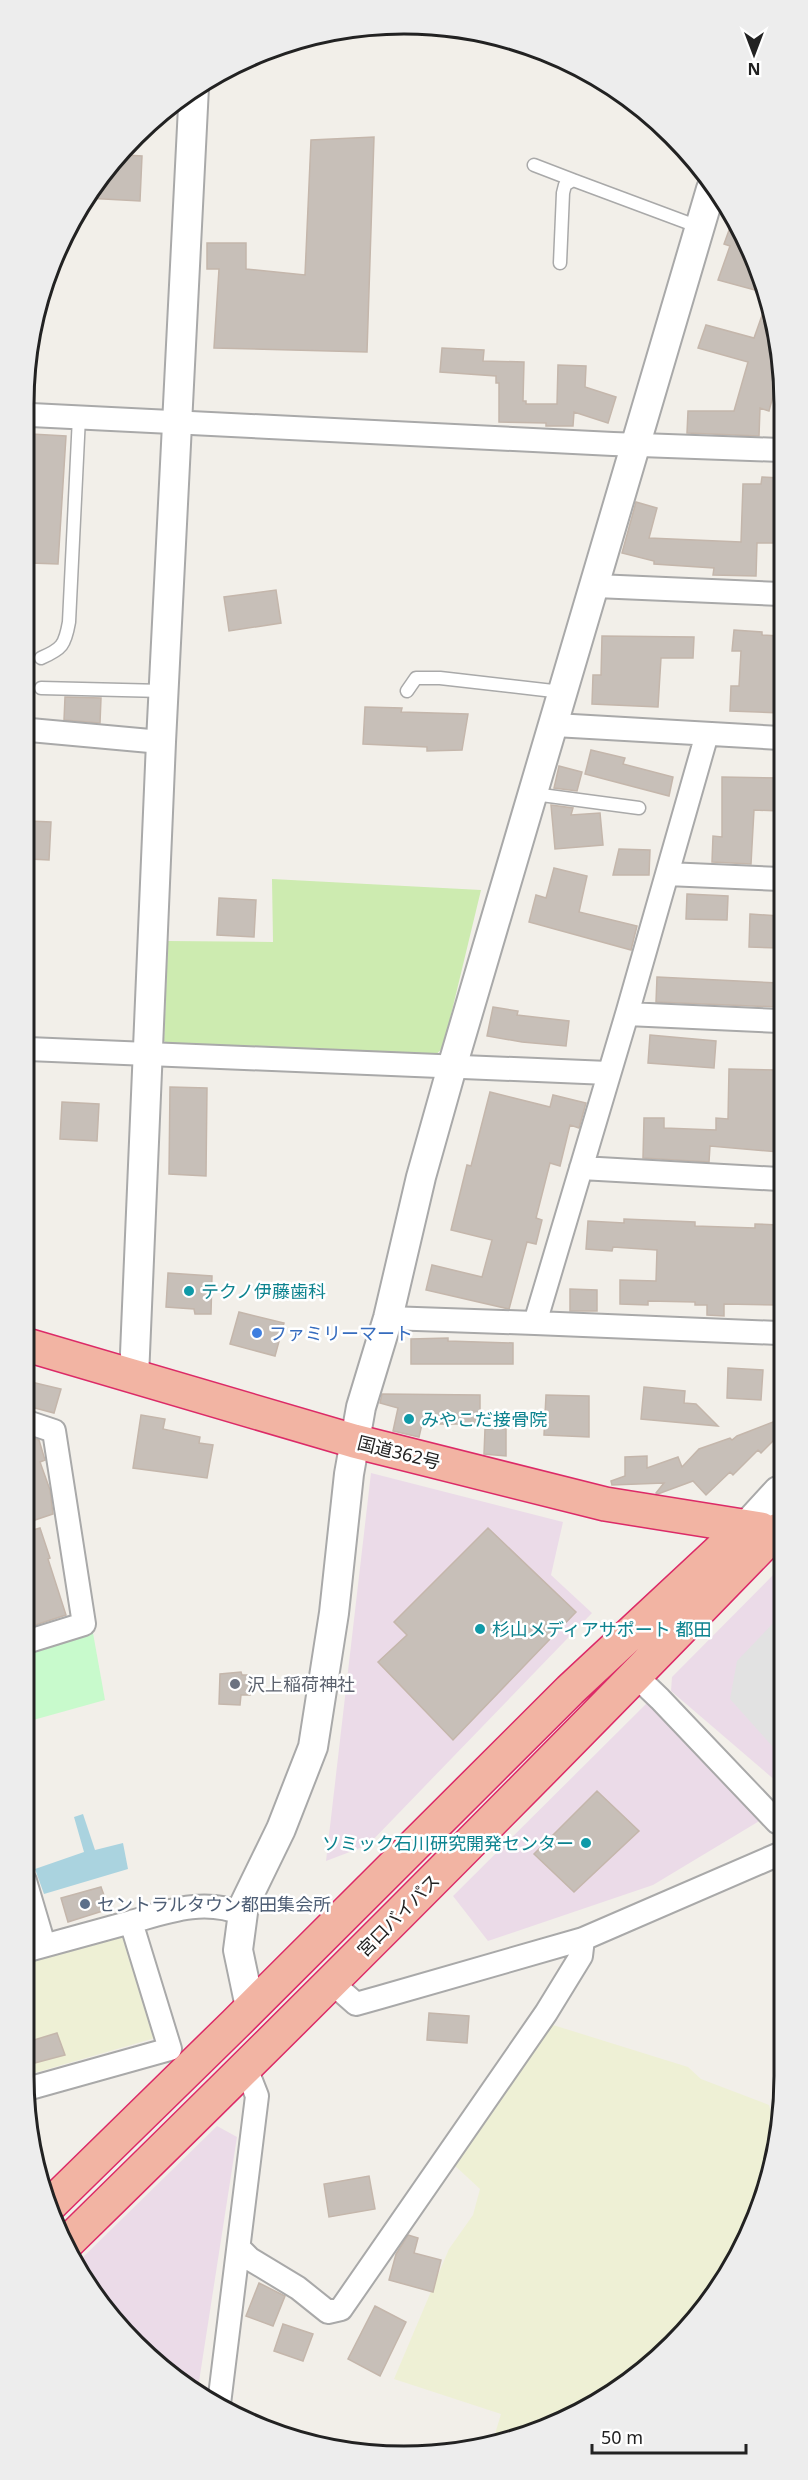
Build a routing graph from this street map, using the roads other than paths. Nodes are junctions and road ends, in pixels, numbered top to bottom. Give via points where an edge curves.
1 (193, 101) edge
2 (534, 165) dead end
3 (573, 180) junction
4 (709, 196) edge
5 (700, 228) junction
6 (560, 263) dead end
7 (34, 414) edge
8 (80, 417) junction
9 (178, 422) junction
10 (636, 444) junction
11 (774, 450) edge
12 (596, 586) junction
13 (774, 594) edge
14 (41, 658) dead end
15 (41, 688) dead end
16 (163, 691) junction
17 (407, 691) dead end
18 (562, 692) junction
19 (555, 725) junction
20 (34, 730) edge
21 (707, 734) junction
22 (774, 738) edge
23 (160, 742) junction
24 (534, 794) junction
25 (639, 808) dead end
26 (667, 874) junction
27 (774, 879) edge
28 (627, 1014) junction
29 (774, 1021) edge
30 (34, 1049) edge
31 (149, 1054) junction
32 (452, 1067) junction
33 (608, 1074) junction
34 (581, 1168) junction
35 (774, 1179) edge
36 (388, 1317) junction
37 (535, 1323) junction
38 (774, 1333) edge
39 (34, 1347) edge
40 (134, 1377) junction
41 (34, 1424) edge
42 (354, 1441) junction
43 (774, 1508) edge
44 (769, 1530) edge
45 (34, 1640) edge
46 (636, 1676) junction
47 (774, 1819) edge
48 (774, 1856) edge
49 (243, 1914) junction
50 (131, 1922) junction
51 (583, 1939) junction
52 (34, 1948) edge
53 (331, 1982) junction
54 (250, 2007) junction
55 (246, 2068) junction
56 (34, 2087) edge
57 (56, 2199) edge
58 (72, 2238) edge
59 (239, 2248) junction
60 (220, 2396) edge

1 - 9 street
2 - 3 lane
3 - 5 lane
3 - 6 lane via 565,185 563,193
4 - 5 street
5 - 10 street
7 - 8 street
8 - 9 street
8 - 14 lane via 69,622 66,639 58,650
9 - 10 street
9 - 16 street
10 - 11 street
10 - 12 street
12 - 13 street
12 - 18 street
15 - 16 lane
16 - 23 street
17 - 18 lane via 416,678 440,678
18 - 19 street
19 - 21 street
19 - 24 street
20 - 23 street
21 - 22 street
21 - 26 street
23 - 31 street
24 - 25 lane
24 - 32 street
26 - 27 street
26 - 28 street
28 - 29 street
28 - 33 street
30 - 31 street
31 - 32 street
31 - 40 street
32 - 33 street
32 - 36 street
33 - 34 street
34 - 35 street
34 - 37 street
36 - 37 street
36 - 42 street
37 - 38 street
39 - 40 highway, 国道362号
40 - 42 highway, 国道362号
41 - 45 street via 54,1431 84,1624
42 - 44 highway, 国道362号 via 605,1504
42 - 49 street via 313,1747
43 - 44 street
44 - 46 highway, 宮口バイパス
44 - 54 highway via 570,1690
46 - 47 street
46 - 53 highway, 宮口バイパス
48 - 51 street
49 - 50 street via 226,1907 190,1906
49 - 54 street via 238,1950
50 - 52 street
50 - 56 street via 170,2049
51 - 53 street via 356,2004
51 - 59 street via 581,1956 546,2013 341,2309 328,2312
53 - 55 highway, 宮口バイパス
54 - 57 highway
55 - 58 highway, 宮口バイパス
55 - 59 street via 257,2096
59 - 60 street

